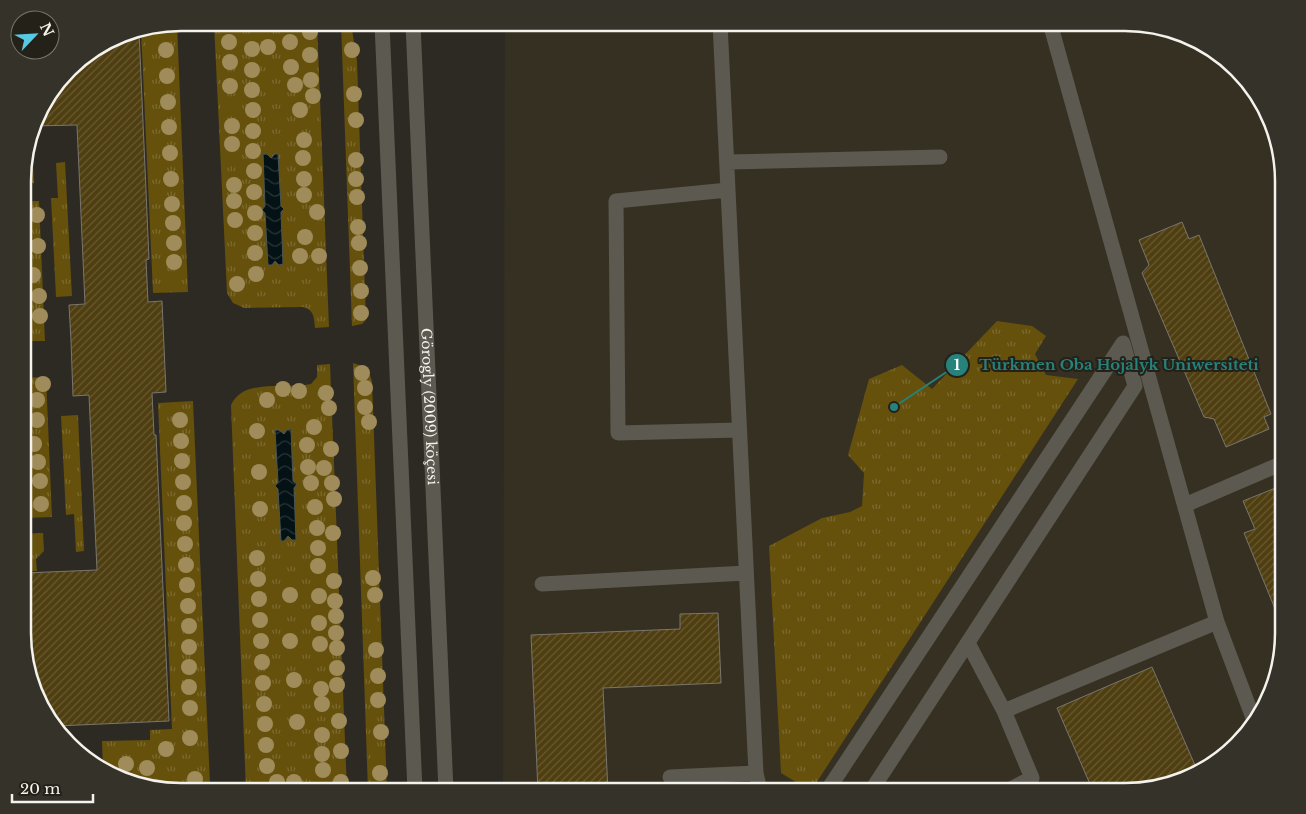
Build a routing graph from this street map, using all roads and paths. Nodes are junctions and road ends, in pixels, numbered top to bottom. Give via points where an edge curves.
1 (382, 31) edge
2 (412, 31) edge
3 (720, 31) edge
4 (1053, 31) edge
5 (940, 157) dead end
6 (727, 162) junction
7 (728, 190) junction
8 (739, 430) junction
9 (1274, 467) edge
10 (1185, 505) junction
11 (746, 573) junction
12 (542, 584) dead end
13 (1218, 622) junction
14 (968, 644) junction
15 (1004, 711) junction
16 (1251, 712) edge
17 (756, 773) junction
18 (670, 777) dead end
19 (758, 782) edge
20 (833, 782) edge
21 (877, 782) edge
22 (1034, 782) edge
23 (415, 783) edge
24 (446, 783) edge

1 - 23 main road, Görogly (2009) köçesi
2 - 24 main road, Görogly (2009) köçesi
3 - 6 main road
4 - 10 main road
5 - 6 main road
6 - 7 main road
7 - 8 main road
7 - 8 main road via 616,201 618,433
8 - 11 main road
9 - 10 main road
10 - 13 main road
11 - 12 main road
11 - 17 main road
13 - 15 main road
13 - 16 main road
14 - 15 main road
14 - 20 main road via 1135,386 1123,343
14 - 21 main road
15 - 22 main road
17 - 18 main road
17 - 19 main road

